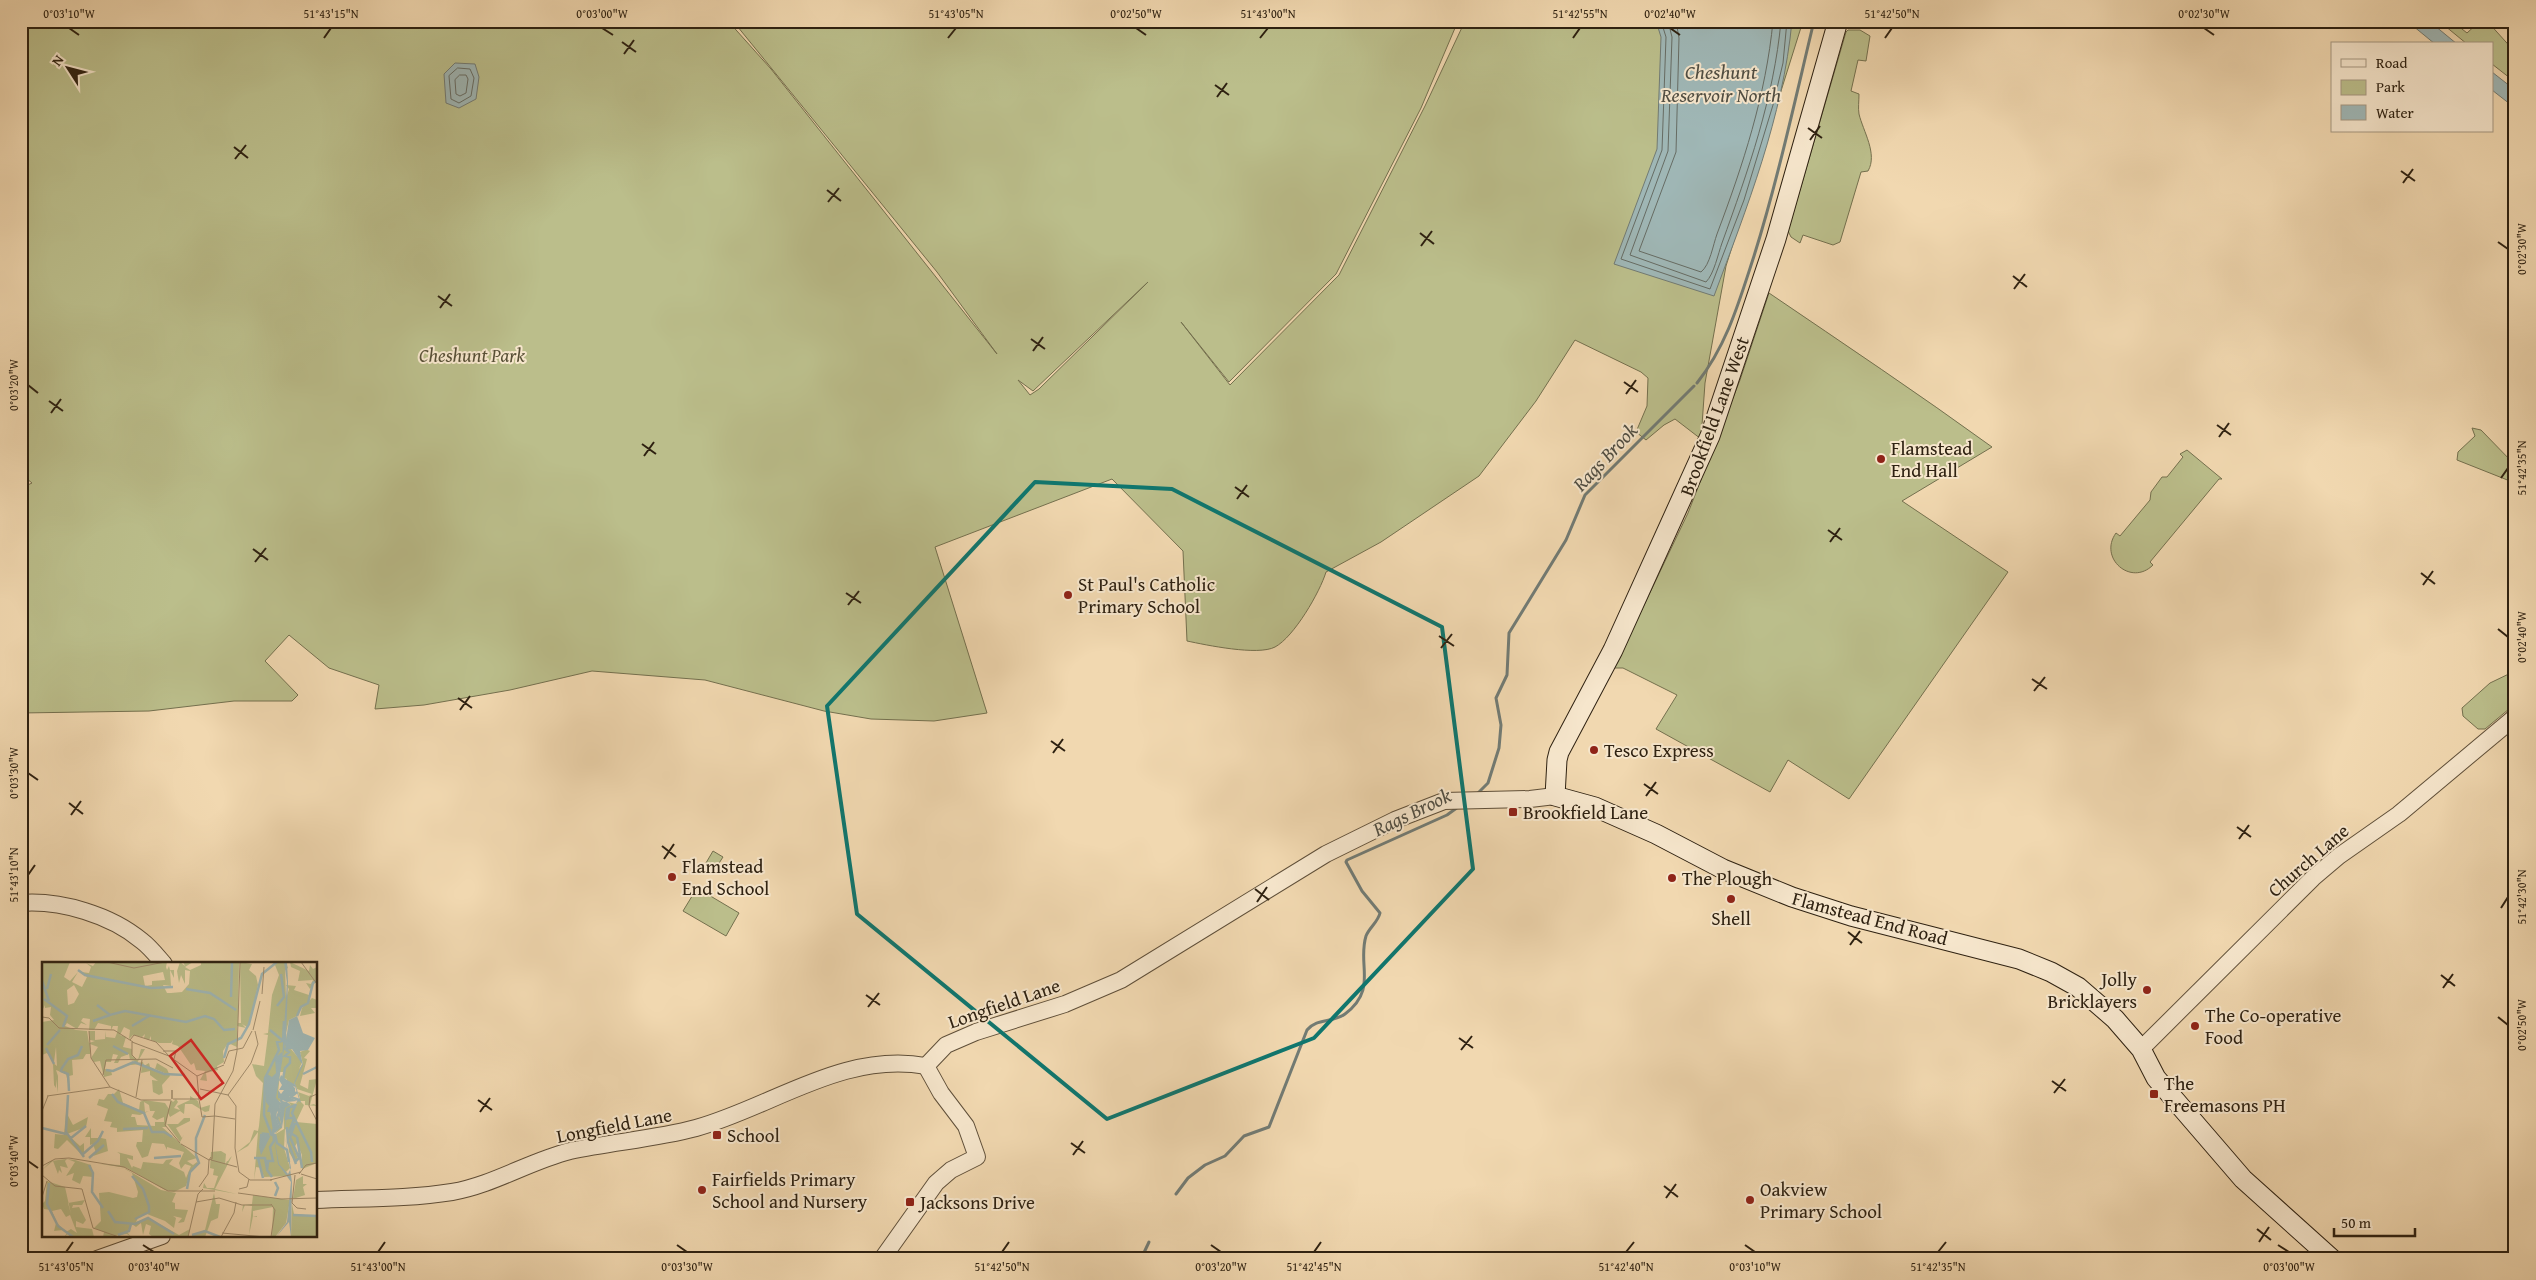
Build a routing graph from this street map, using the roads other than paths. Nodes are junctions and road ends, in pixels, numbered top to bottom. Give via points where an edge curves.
1 (1838, 21) edge
2 (2515, 717) edge
3 (1555, 796) junction
4 (21, 903) edge
5 (162, 962) edge
6 (2141, 1049) junction
7 (926, 1066) junction
8 (318, 1200) edge
9 (156, 1238) edge
10 (97, 1259) edge
11 (882, 1259) edge
12 (2332, 1259) edge

1 - 3 main road, Brookfield Lane West via 1776,239 1710,436 1617,642 1559,752
2 - 6 street, Church Lane via 2399,814 2313,878
3 - 6 main road, Flamstead End Road via 1595,807 1722,869 1792,897 2036,965 2078,987
3 - 7 street, Longfield Lane via 1450,801 1373,830 1326,854 1121,980 1064,1004 946,1045
4 - 5 street via 53,905 102,918 142,941
6 - 12 main road, Flamstead End Road via 2156,1078 2233,1168
7 - 8 street, Longfield Lane via 908,1063 852,1069 826,1076 697,1128 568,1152 452,1192
7 - 11 street via 966,1126 977,1157 951,1170 936,1183
9 - 10 street

